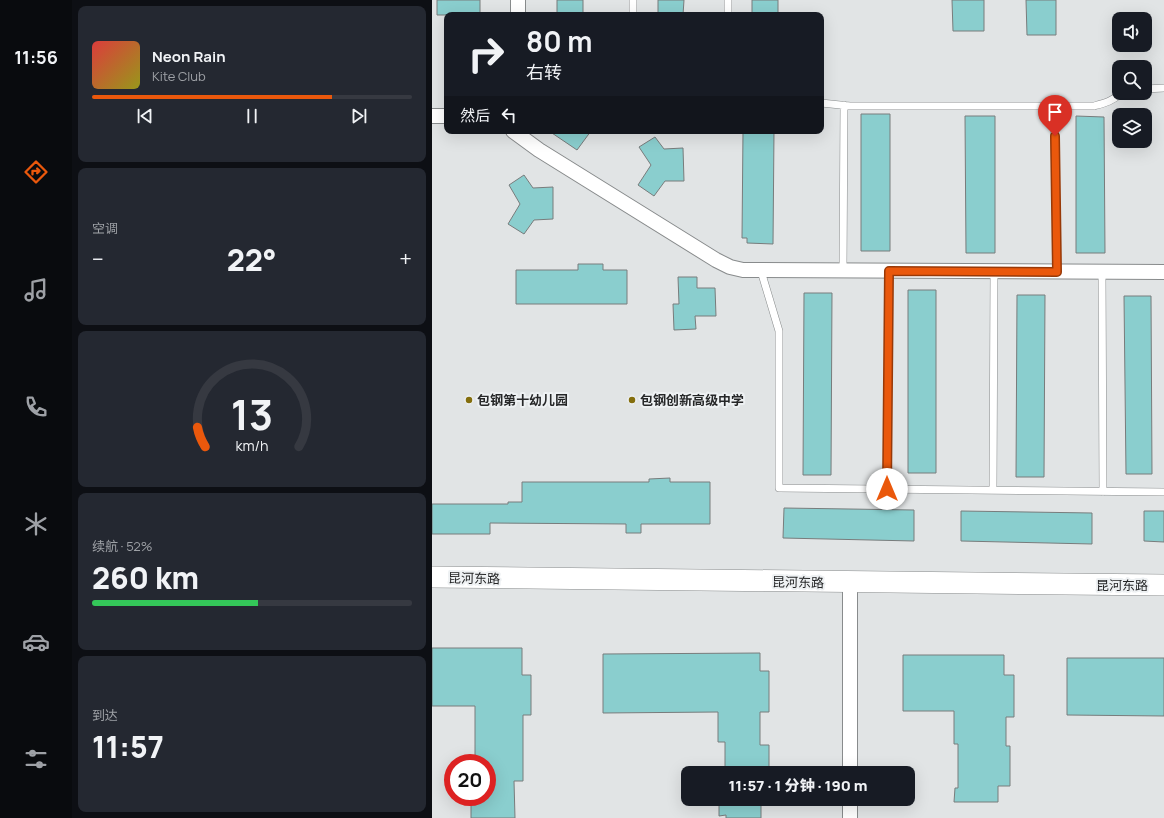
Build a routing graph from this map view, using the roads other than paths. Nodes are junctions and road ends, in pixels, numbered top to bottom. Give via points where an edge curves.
1 (518, 0) edge
2 (633, 0) edge
3 (728, 0) edge
4 (518, 12) edge
5 (633, 12) edge
6 (728, 12) edge
7 (1164, 88) edge
8 (1152, 89) edge
9 (1114, 100) edge
10 (824, 103) edge
11 (844, 105) junction
12 (1054, 106) junction
13 (432, 116) edge
14 (444, 116) edge
15 (517, 134) edge
16 (761, 271) junction
17 (843, 271) junction
18 (889, 271) junction
19 (994, 272) junction
20 (1057, 272) junction
21 (1102, 272) junction
22 (1164, 272) edge
23 (887, 489) junction
24 (993, 490) junction
25 (1103, 492) junction
26 (1164, 492) edge
27 (432, 578) edge
28 (850, 582) junction
29 (1164, 585) edge
30 (850, 766) edge
31 (850, 806) edge
32 (850, 818) edge

1 - 4 street
2 - 5 lane
3 - 6 lane
7 - 8 lane
9 - 12 lane via 1094,106
10 - 11 lane
11 - 12 lane
11 - 17 lane
12 - 20 lane
13 - 14 street
15 - 16 street via 716,260 730,267
16 - 17 street
16 - 23 lane via 779,331 779,488
17 - 18 street
18 - 19 street
18 - 23 lane
19 - 20 street
19 - 24 lane
20 - 21 street
21 - 22 street
21 - 25 lane
23 - 24 lane
24 - 25 lane
25 - 26 lane
27 - 28 street, 昆河东路
28 - 29 street, 昆河东路
28 - 30 street
31 - 32 street

